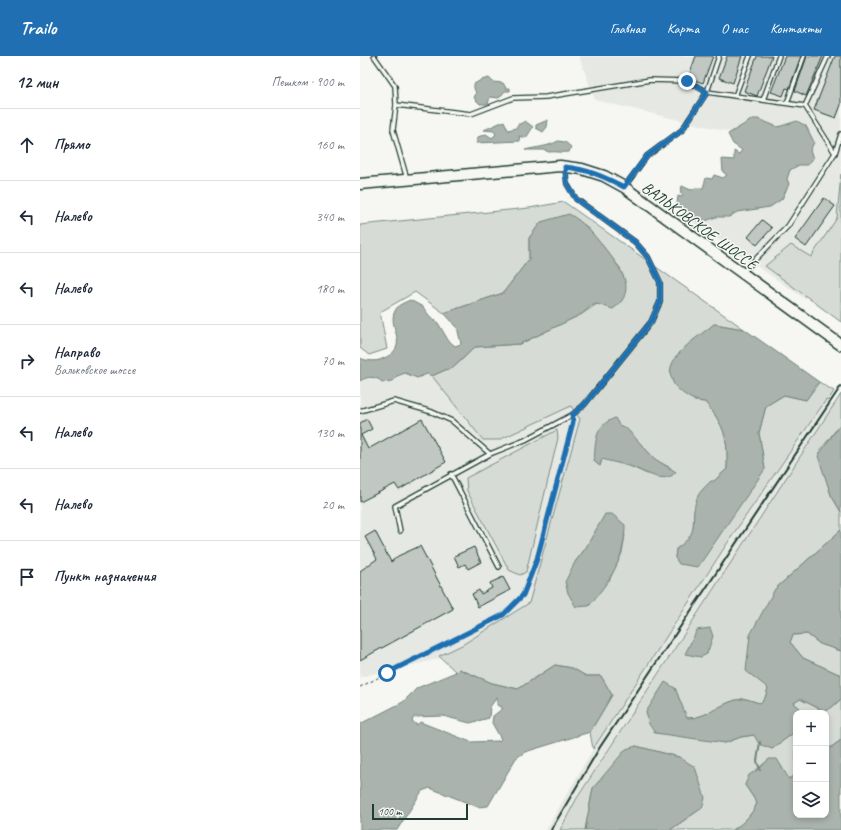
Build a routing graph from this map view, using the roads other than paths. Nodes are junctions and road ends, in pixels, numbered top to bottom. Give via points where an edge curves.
1 (374, 56) edge
2 (719, 56) edge
3 (750, 56) edge
4 (779, 56) edge
5 (804, 56) edge
6 (828, 56) edge
7 (707, 92) junction
8 (735, 96) junction
9 (763, 100) junction
10 (787, 103) junction
11 (396, 105) junction
12 (806, 106) junction
13 (841, 134) edge
14 (835, 153) junction
15 (565, 167) junction
16 (408, 180) junction
17 (360, 184) edge
18 (624, 187) junction
19 (741, 274) junction
20 (841, 345) edge
21 (360, 411) edge
22 (490, 454) junction
23 (451, 474) junction
24 (400, 531) dead end
25 (499, 566) dead end

1 - 11 lane via 395,86
2 - 7 lane
3 - 8 lane
4 - 9 lane
5 - 10 lane
6 - 12 lane
7 - 8 lane
7 - 11 lane via 687,81 650,80 546,97 513,98 471,114
7 - 18 lane via 682,130 647,156
8 - 9 lane
9 - 10 lane
10 - 12 lane
11 - 16 lane via 392,130
12 - 14 lane
13 - 14 lane
14 - 19 lane via 788,226
15 - 16 main road, ВАЛЬКОВСКОЕ ШОССЕ via 524,168
15 - 18 main road, ВАЛЬКОВСКОЕ ШОССЕ via 597,174
15 - 22 lane via 567,184 576,199 635,242 648,257 660,282 660,302 651,322 584,405 572,415 525,440
16 - 17 main road, ВАЛЬКОВСКОЕ ШОССЕ
18 - 19 main road, ВАЛЬКОВСКОЕ ШОССЕ
19 - 20 main road, ВАЛЬКОВСКОЕ ШОССЕ
21 - 22 lane via 394,401 432,412 452,421
22 - 23 lane
23 - 24 lane via 395,506
23 - 25 lane

